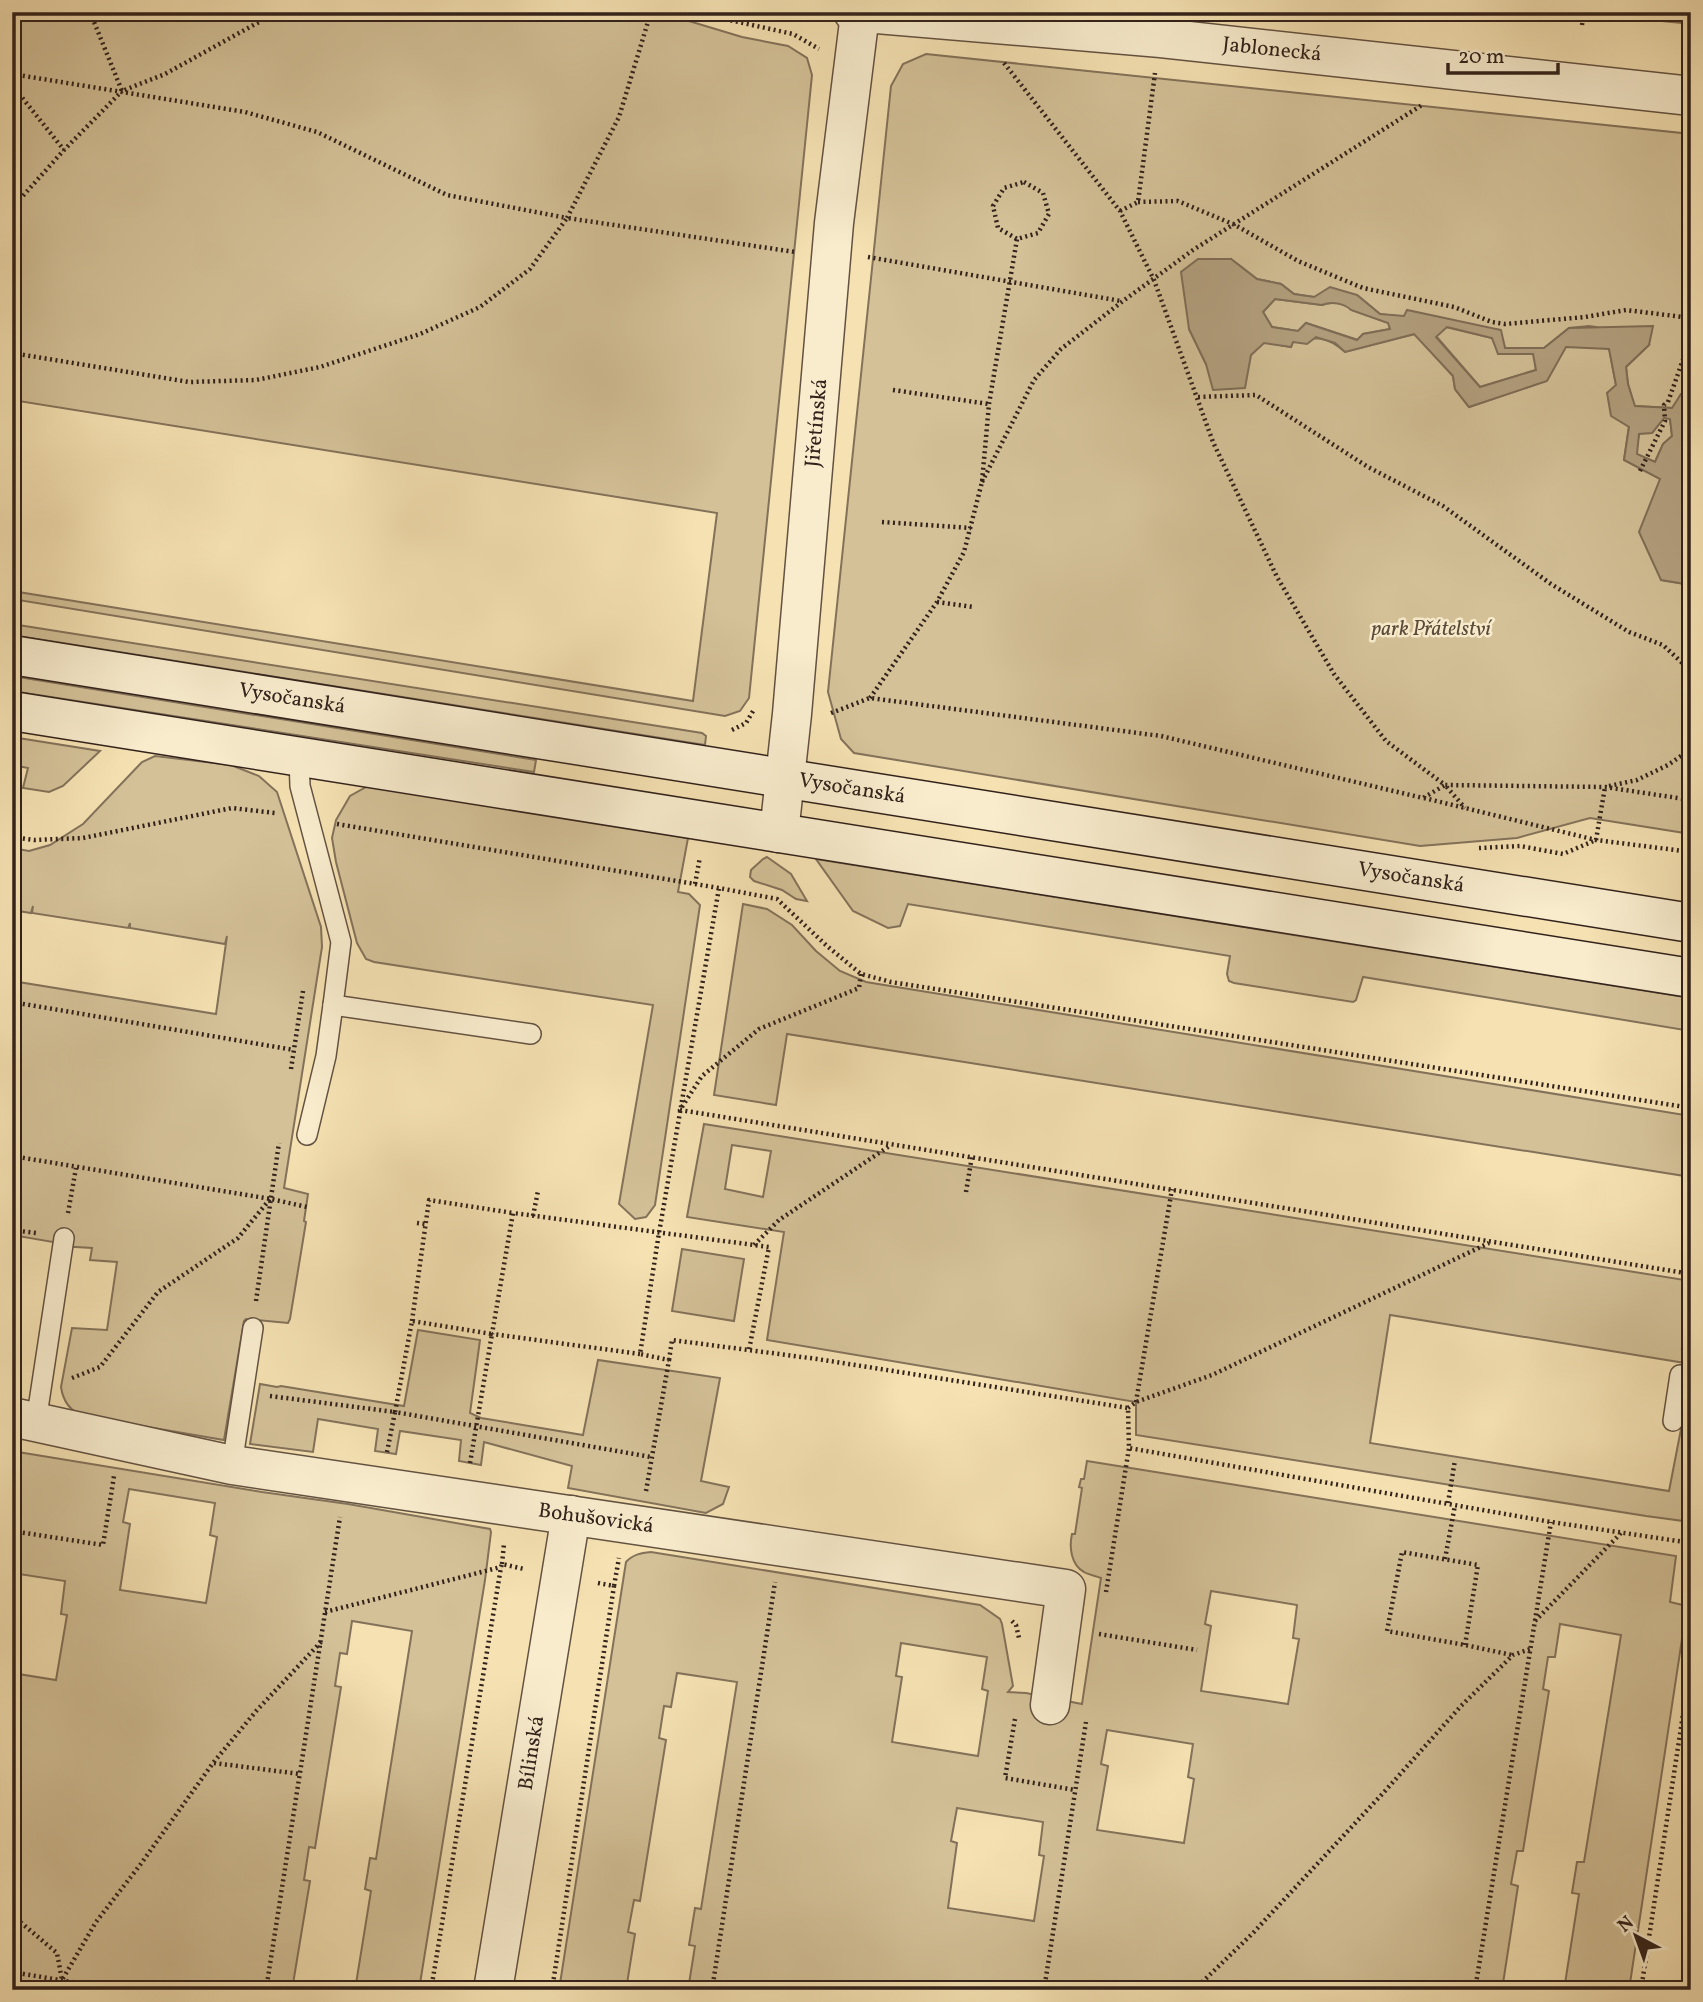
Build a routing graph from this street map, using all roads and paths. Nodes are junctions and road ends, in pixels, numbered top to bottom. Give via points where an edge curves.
1 (90, 12) edge
2 (271, 12) edge
3 (651, 12) edge
4 (693, 12) edge
5 (1584, 12) edge
6 (856, 13) edge
7 (1582, 25) dead end
8 (1161, 38) junction
9 (821, 57) dead end
10 (1004, 62) dead end
11 (12, 74) edge
12 (12, 85) edge
13 (122, 91) junction
14 (1691, 96) edge
15 (1425, 103) dead end
16 (64, 150) junction
17 (1138, 202) junction
18 (12, 208) edge
19 (1120, 211) junction
20 (567, 218) junction
21 (1235, 225) junction
22 (1017, 239) junction
23 (806, 254) dead end
24 (867, 257) dead end
25 (1009, 280) junction
26 (1154, 280) junction
27 (1122, 301) junction
28 (1691, 318) edge
29 (1691, 337) edge
30 (12, 343) edge
31 (12, 354) edge
32 (20, 355) junction
33 (893, 390) dead end
34 (1198, 397) junction
35 (989, 404) junction
36 (1640, 471) dead end
37 (982, 482) junction
38 (882, 522) dead end
39 (971, 528) junction
40 (937, 602) junction
41 (973, 607) dead end
42 (12, 655) edge
43 (1691, 671) edge
44 (870, 698) junction
45 (763, 709) dead end
46 (12, 711) edge
47 (828, 714) dead end
48 (721, 730) dead end
49 (1691, 749) edge
50 (299, 757) junction
51 (784, 778) junction
52 (1446, 785) junction
53 (1605, 787) junction
54 (1423, 798) junction
55 (1691, 800) edge
56 (1465, 808) junction
57 (275, 813) junction
58 (310, 819) junction
59 (279, 825) dead end
60 (779, 833) junction
61 (12, 837) edge
62 (1597, 839) junction
63 (1520, 846) dead end
64 (701, 851) dead end
65 (1691, 852) edge
66 (695, 884) junction
67 (719, 888) junction
68 (1691, 923) edge
69 (861, 974) junction
70 (1691, 978) edge
71 (304, 986) dead end
72 (12, 1002) edge
73 (334, 1005) junction
74 (531, 1034) dead end
75 (294, 1050) junction
76 (326, 1056) junction
77 (289, 1077) dead end
78 (1691, 1108) edge
79 (680, 1110) junction
80 (281, 1131) dead end
81 (307, 1135) dead end
82 (892, 1144) junction
83 (12, 1156) edge
84 (972, 1156) junction
85 (1172, 1189) junction
86 (538, 1191) dead end
87 (966, 1192) dead end
88 (271, 1199) junction
89 (307, 1207) dead end
90 (513, 1213) junction
91 (533, 1216) junction
92 (417, 1223) dead end
93 (425, 1224) junction
94 (659, 1233) junction
95 (64, 1238) dead end
96 (1491, 1242) junction
97 (754, 1245) junction
98 (1691, 1274) edge
99 (1691, 1298) edge
100 (412, 1321) junction
101 (253, 1328) joint
102 (492, 1334) junction
103 (749, 1350) junction
104 (640, 1354) junction
105 (669, 1360) junction
106 (1685, 1376) edge
107 (244, 1393) junction
108 (1136, 1402) junction
109 (1128, 1408) junction
110 (30, 1410) edge
111 (395, 1412) junction
112 (1673, 1421) dead end
113 (475, 1427) junction
114 (651, 1457) junction
115 (1455, 1460) dead end
116 (232, 1465) junction
117 (114, 1473) dead end
118 (346, 1482) junction
119 (465, 1500) junction
120 (1448, 1503) junction
121 (1455, 1506) junction
122 (571, 1516) junction
123 (1551, 1522) junction
124 (640, 1526) junction
125 (12, 1531) edge
126 (1622, 1532) junction
127 (504, 1538) dead end
128 (1691, 1543) edge
129 (781, 1546) junction
130 (1445, 1559) junction
131 (614, 1586) dead end
132 (325, 1612) junction
133 (1535, 1621) junction
134 (1099, 1634) dead end
135 (321, 1642) junction
136 (1465, 1644) junction
137 (1530, 1649) junction
138 (1196, 1650) dead end
139 (1513, 1655) junction
140 (1691, 1662) edge
141 (1033, 1708) joint
142 (214, 1763) junction
143 (300, 1774) junction
144 (1075, 1790) dead end
145 (14, 1875) dead end
146 (12, 1885) edge
147 (12, 1914) edge
148 (12, 1972) edge
149 (62, 1980) junction
150 (119, 1990) edge
151 (266, 1990) edge
152 (493, 1990) edge
153 (552, 1990) edge
154 (712, 1990) edge
155 (1194, 1990) edge
156 (1475, 1990) edge
157 (1641, 1990) edge

1 - 13 path
2 - 13 path via 165,74
3 - 20 path via 618,117
4 - 9 path via 793,34 818,48
5 - 7 path
6 - 8 main road, Jablonecká
6 - 51 main road, Jiřetínská
8 - 14 main road, Jablonecká
8 - 17 path
10 - 19 path
11 - 13 path
12 - 16 path
13 - 16 path
13 - 20 path via 245,112 317,132 447,194
15 - 21 path
16 - 18 path
17 - 19 path
17 - 21 path via 1178,201
19 - 26 path
20 - 23 path
20 - 32 path via 530,269 480,307 420,334 320,367 256,380 189,382
21 - 26 path
21 - 28 path via 1298,261 1363,288 1454,307 1492,322 1626,310
22 - 22 path via 998,228 993,206 1004,188 1024,182 1043,193 1049,214 1038,233
22 - 25 path
24 - 25 path
25 - 27 path
25 - 35 path
26 - 27 path
26 - 34 path
27 - 37 path via 1061,349 1034,380
29 - 36 path via 1664,405 1665,421
30 - 32 path
31 - 32 path
33 - 35 path
34 - 43 path via 1256,395 1368,467 1443,506 1617,625 1663,645
34 - 52 path via 1213,442 1277,577 1334,674 1387,741
35 - 37 path
37 - 39 path
38 - 39 path
39 - 40 path via 964,552
40 - 41 path
40 - 44 path
42 - 51 main road, Vysočanská
44 - 47 path
44 - 54 path via 1161,736
45 - 48 path via 754,708 746,723
46 - 50 main road
49 - 53 path via 1637,780
50 - 58 lane via 300,786
50 - 60 main road
51 - 60 main road, Jiřetínská
51 - 68 main road, Vysočanská
52 - 53 path
52 - 54 path
52 - 56 path
53 - 55 path
53 - 62 path
54 - 56 path
56 - 62 path
57 - 58 path
57 - 59 path
57 - 61 path via 232,808 83,838
58 - 66 path
58 - 73 lane via 341,942
60 - 70 main road
62 - 63 path via 1563,854
62 - 65 path
64 - 66 path
66 - 67 path
67 - 69 path via 777,900
67 - 79 path
69 - 78 path via 905,985
69 - 79 path via 859,988 759,1029 702,1076
71 - 75 path
72 - 75 path
73 - 74 lane
73 - 76 lane
75 - 76 path
75 - 77 path
76 - 81 lane
79 - 82 path
79 - 94 path
80 - 88 path
82 - 84 path
82 - 97 path via 779,1220
83 - 88 path
84 - 85 path
84 - 87 path
85 - 96 path
85 - 108 path
86 - 91 path
88 - 89 path
88 - 101 path
88 - 110 path via 238,1238 158,1293 100,1367
90 - 91 path
90 - 93 path via 429,1200
90 - 102 path
91 - 94 path
92 - 93 path
93 - 100 path
94 - 97 path
94 - 104 path
95 - 110 lane
96 - 98 path
96 - 108 path via 1212,1376
97 - 103 path via 769,1247
99 - 106 path
100 - 102 path
100 - 111 path
101 - 107 lane
102 - 104 path
102 - 113 path
103 - 105 path via 672,1340
103 - 109 path
104 - 105 path
105 - 114 path
106 - 112 lane
107 - 111 path
107 - 116 lane
108 - 109 path
109 - 120 path via 1129,1448
110 - 116 main road, Bohušovická
111 - 113 path
113 - 114 path
113 - 119 path
114 - 124 path
115 - 120 path
116 - 118 main road, Bohušovická
117 - 125 path via 103,1545
118 - 119 main road, Bohušovická
118 - 132 path
119 - 122 main road, Bohušovická
120 - 121 path
121 - 123 path
121 - 130 path
122 - 124 main road, Bohušovická
122 - 152 main road, Bílinská
123 - 126 path
123 - 133 path
124 - 129 main road, Bohušovická
126 - 128 path
126 - 133 path
127 - 132 path via 501,1566
129 - 141 main road, Bohušovická via 1066,1589
129 - 154 path
130 - 136 path via 1479,1565
130 - 136 path via 1402,1552 1387,1631
131 - 153 path
132 - 135 path
133 - 137 path
134 - 138 path
135 - 142 path
135 - 143 path
136 - 139 path
137 - 139 path
137 - 156 path
139 - 155 path
140 - 157 path
141 - 144 path via 1005,1777
142 - 143 path
142 - 149 path via 96,1922
143 - 151 path
145 - 146 path
147 - 149 path via 57,1953
148 - 149 path
149 - 150 path

